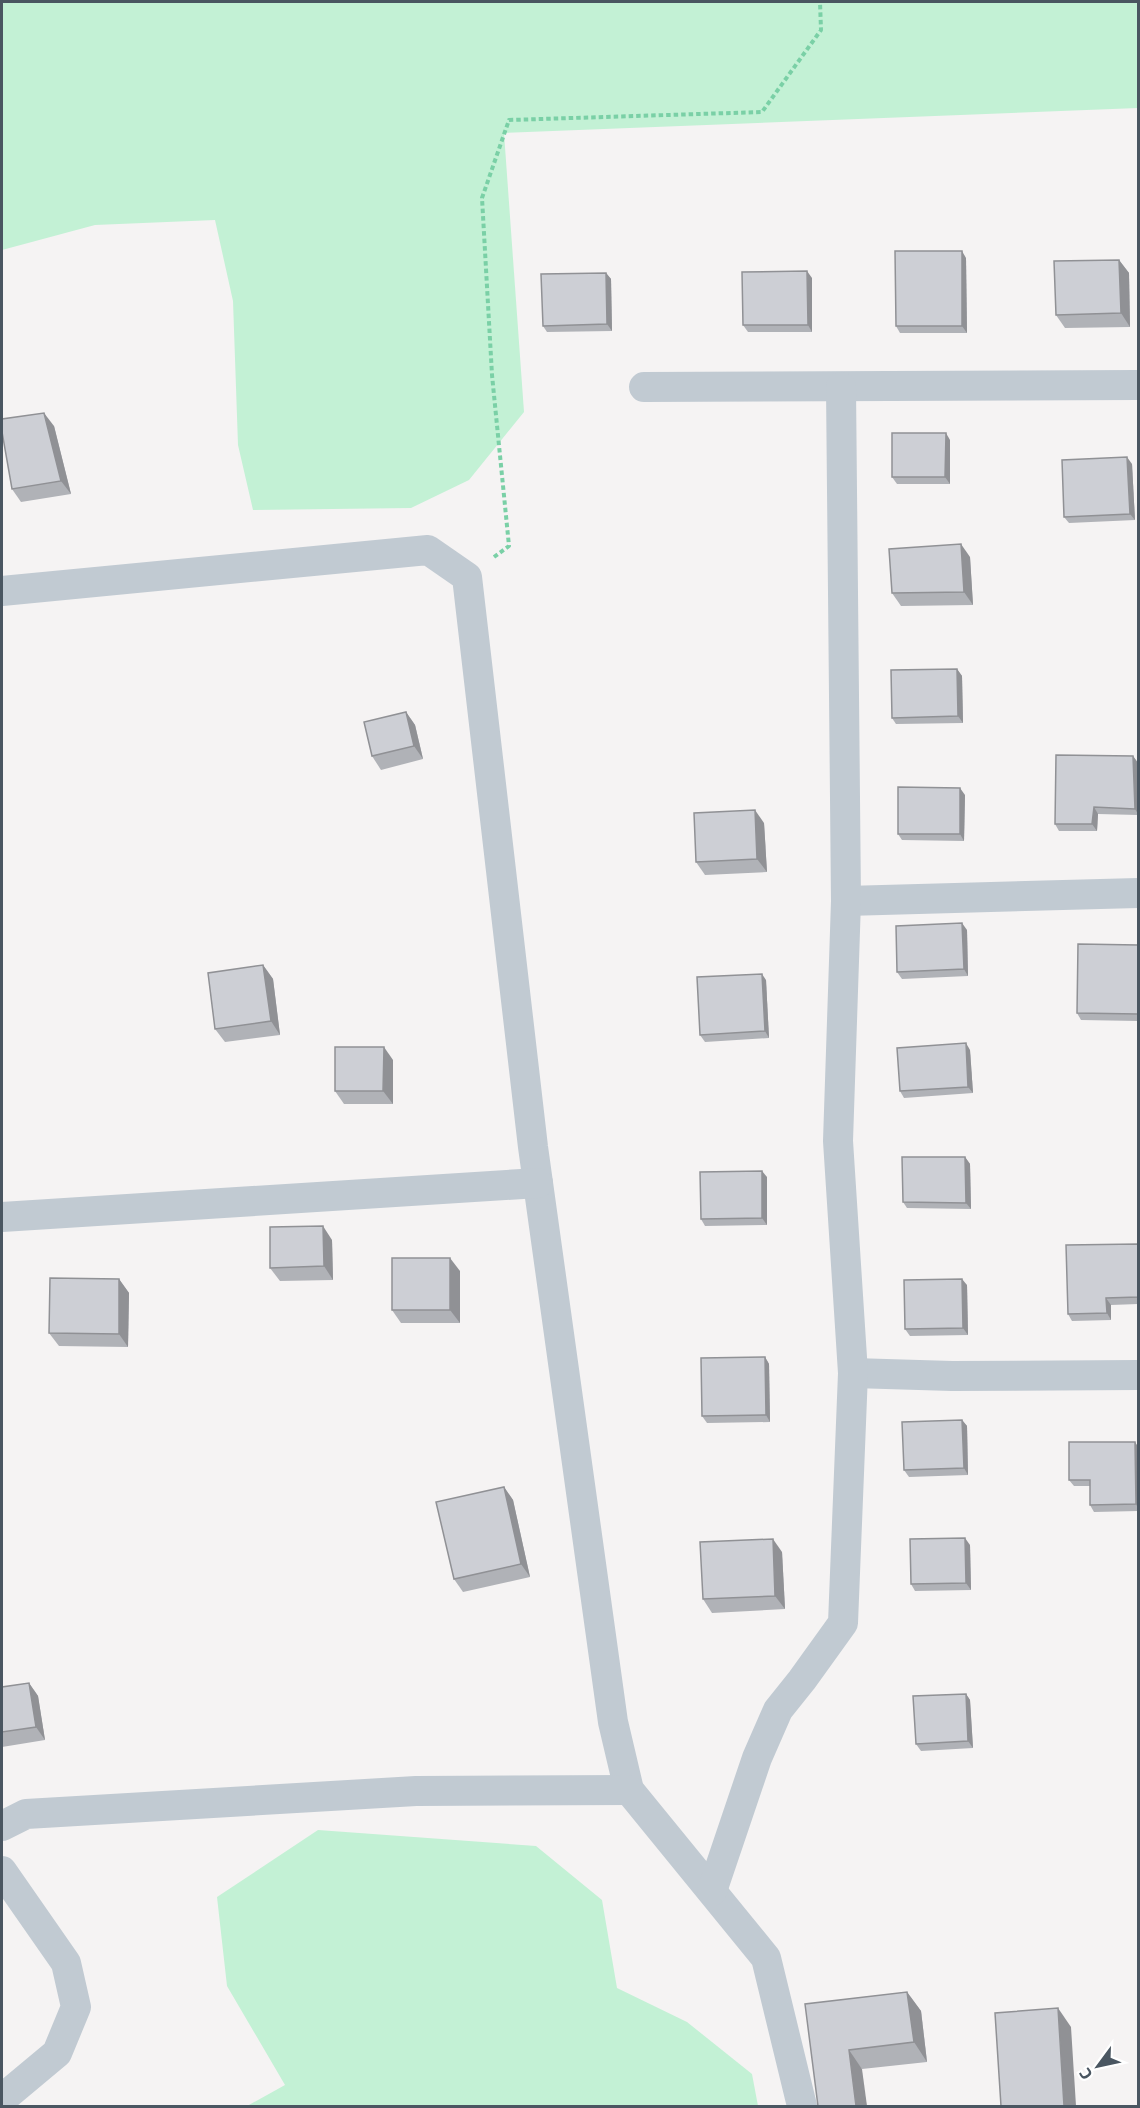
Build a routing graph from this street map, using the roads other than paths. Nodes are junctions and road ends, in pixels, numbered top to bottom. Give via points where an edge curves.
1 (1138, 385) edge
2 (644, 387) dead end
3 (841, 387) junction
4 (2, 591) edge
5 (1138, 893) edge
6 (846, 901) junction
7 (538, 1183) junction
8 (2, 1217) edge
9 (853, 1373) junction
10 (1138, 1375) edge
11 (629, 1790) junction
12 (2, 1826) edge
13 (2, 1870) edge
14 (712, 1891) junction
15 (2, 2099) edge
16 (802, 2106) edge

1 - 3 street
2 - 3 street
3 - 6 street
4 - 7 street via 428,550 467,577
5 - 6 street
6 - 9 street via 838,1141
7 - 8 street
7 - 11 street via 613,1722
9 - 10 street
9 - 14 street via 843,1623 778,1710 757,1758
11 - 12 street via 416,1791 26,1814
11 - 14 street
13 - 15 street via 66,1963 76,2007 57,2053
14 - 16 street via 766,1958

